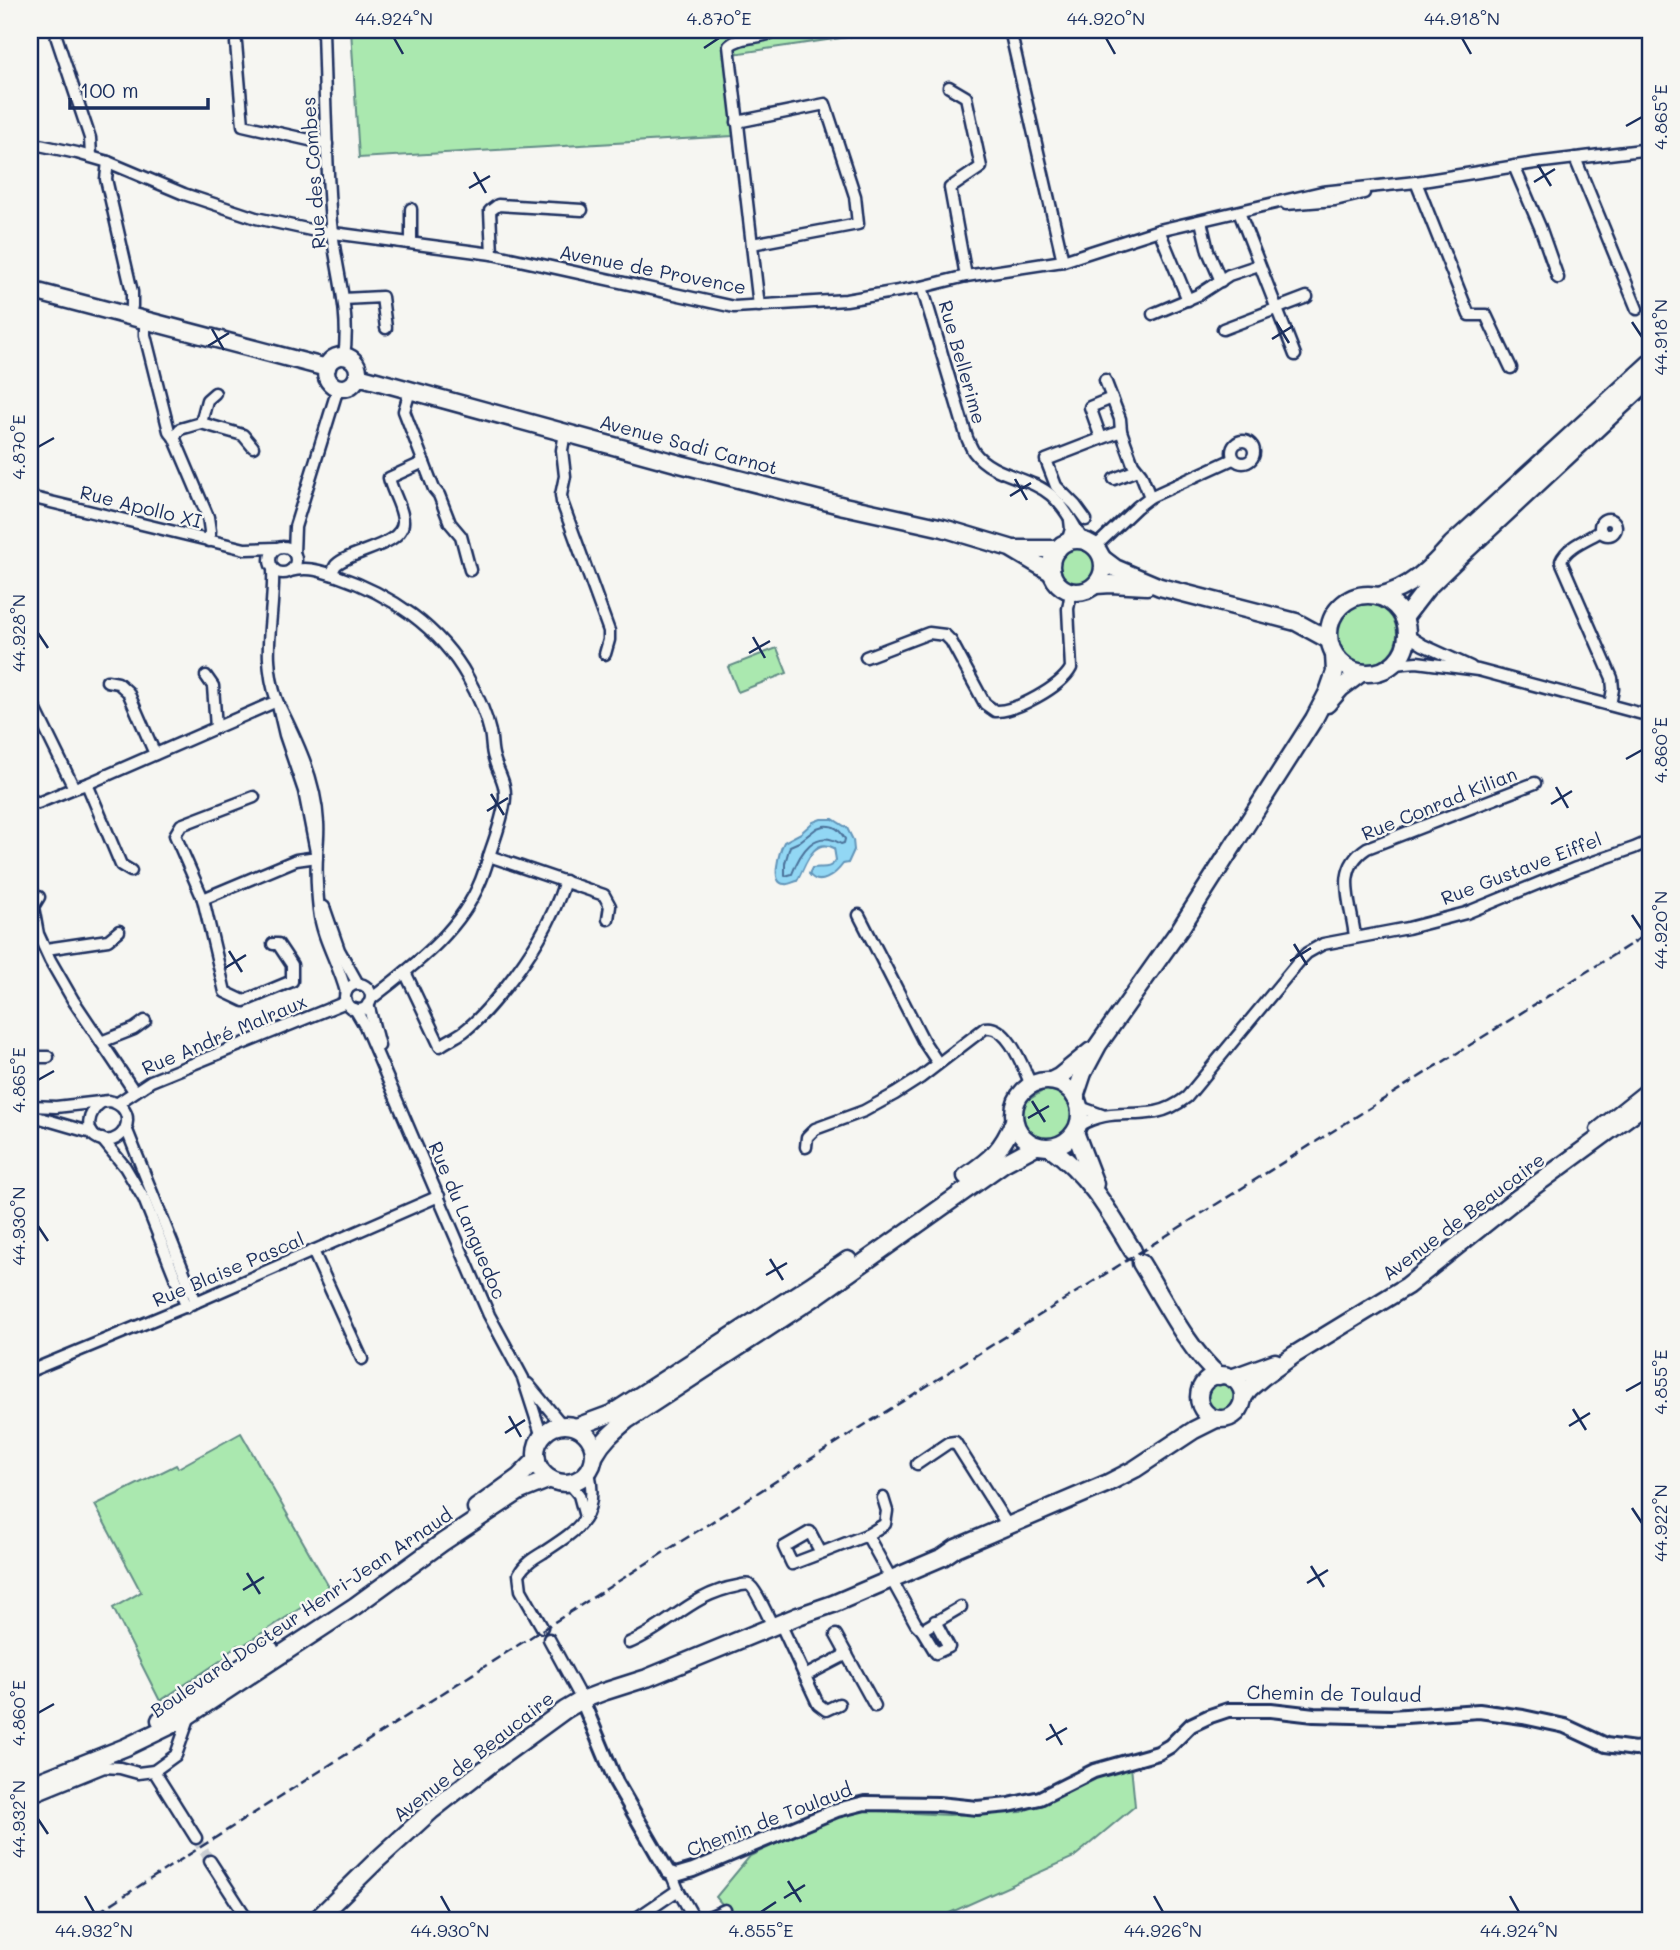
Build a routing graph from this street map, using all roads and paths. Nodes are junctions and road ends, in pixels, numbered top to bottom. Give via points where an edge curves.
1 (54, 30) edge
2 (323, 30) edge
3 (776, 30) edge
4 (1010, 30) edge
5 (236, 43) dead end
6 (949, 87) dead end
7 (737, 122) junction
8 (30, 143) edge
9 (327, 144) junction
10 (1650, 149) edge
11 (91, 156) junction
12 (1575, 158) junction
13 (108, 162) junction
14 (1514, 166) junction
15 (1416, 182) junction
16 (411, 209) dead end
17 (582, 210) dead end
18 (1239, 212) junction
19 (1201, 221) junction
20 (1159, 230) junction
21 (333, 233) junction
22 (411, 242) junction
23 (752, 244) junction
24 (492, 254) junction
25 (1063, 261) junction
26 (1259, 265) junction
27 (966, 276) junction
28 (1558, 278) dead end
29 (1221, 281) junction
30 (922, 287) junction
31 (30, 290) edge
32 (1307, 297) dead end
33 (343, 299) junction
34 (1188, 300) junction
35 (759, 306) junction
36 (1276, 309) junction
37 (1637, 309) dead end
38 (1153, 314) dead end
39 (137, 318) junction
40 (386, 328) dead end
41 (1223, 329) dead end
42 (1295, 355) dead end
43 (344, 356) junction
44 (1650, 363) edge
45 (327, 368) junction
46 (1511, 368) dead end
47 (358, 376) junction
48 (1650, 379) edge
49 (1105, 380) dead end
50 (338, 388) junction
51 (410, 391) junction
52 (215, 393) dead end
53 (1112, 398) junction
54 (201, 423) junction
55 (1121, 431) junction
56 (565, 433) junction
57 (174, 437) junction
58 (1101, 439) junction
59 (253, 447) dead end
60 (1233, 459) dead end
61 (424, 462) junction
62 (1137, 470) junction
63 (1114, 479) dead end
64 (30, 497) edge
65 (1150, 497) junction
66 (1086, 520) dead end
67 (295, 527) junction
68 (1601, 531) dead end
69 (209, 541) junction
70 (278, 547) junction
71 (1010, 548) junction
72 (1081, 548) junction
73 (245, 549) junction
74 (295, 554) junction
75 (271, 567) junction
76 (306, 568) junction
77 (470, 570) dead end
78 (288, 572) junction
79 (1052, 573) junction
80 (331, 574) junction
81 (1096, 585) junction
82 (1160, 587) junction
83 (1071, 592) junction
84 (1378, 596) junction
85 (273, 601) junction
86 (1333, 614) junction
87 (1404, 618) junction
88 (1296, 622) junction
89 (1407, 635) junction
90 (1331, 647) junction
91 (605, 654) dead end
92 (866, 657) dead end
93 (1394, 664) junction
94 (1478, 670) junction
95 (1361, 673) junction
96 (206, 676) dead end
97 (107, 681) dead end
98 (30, 698) edge
99 (277, 701) junction
100 (1610, 705) junction
101 (1650, 716) edge
102 (1314, 719) junction
103 (216, 728) junction
104 (155, 754) junction
105 (1535, 783) dead end
106 (87, 784) junction
107 (74, 788) junction
108 (254, 797) dead end
109 (30, 799) edge
110 (1650, 841) edge
111 (489, 856) junction
112 (317, 857) junction
113 (131, 871) dead end
114 (565, 881) junction
115 (319, 890) junction
116 (39, 897) dead end
117 (203, 899) junction
118 (859, 915) dead end
119 (608, 919) dead end
120 (119, 931) dead end
121 (1355, 937) junction
122 (273, 944) dead end
123 (46, 949) junction
124 (400, 974) junction
125 (362, 986) junction
126 (346, 997) junction
127 (370, 1001) junction
128 (355, 1009) junction
129 (145, 1021) dead end
130 (101, 1042) junction
131 (1098, 1045) junction
132 (48, 1056) dead end
133 (30, 1057) edge
134 (938, 1063) junction
135 (386, 1074) junction
136 (1051, 1081) junction
137 (1031, 1085) junction
138 (1650, 1086) edge
139 (134, 1091) junction
140 (1650, 1101) edge
141 (102, 1102) junction
142 (1077, 1102) junction
143 (118, 1104) junction
144 (30, 1106) edge
145 (30, 1115) edge
146 (1102, 1115) junction
147 (1014, 1121) junction
148 (126, 1128) junction
149 (1077, 1129) junction
150 (1596, 1129) dead end
151 (92, 1133) junction
152 (102, 1139) junction
153 (806, 1147) dead end
154 (1043, 1147) junction
155 (439, 1196) junction
156 (1101, 1199) junction
157 (313, 1251) junction
158 (191, 1305) junction
159 (1190, 1342) junction
160 (1294, 1354) junction
161 (362, 1359) dead end
162 (30, 1371) edge
163 (1225, 1377) junction
164 (523, 1378) junction
165 (1202, 1386) junction
166 (1242, 1398) junction
167 (1200, 1404) junction
168 (1216, 1419) junction
169 (569, 1426) junction
170 (542, 1437) junction
171 (1172, 1444) junction
172 (595, 1455) junction
173 (537, 1459) junction
174 (917, 1464) dead end
175 (589, 1471) junction
176 (550, 1479) junction
177 (569, 1483) junction
178 (883, 1498) dead end
179 (585, 1517) junction
180 (1008, 1526) junction
181 (867, 1535) junction
182 (821, 1553) dead end
183 (890, 1575) junction
184 (961, 1607) dead end
185 (935, 1621) junction
186 (776, 1625) junction
187 (542, 1627) dead end
188 (922, 1630) junction
189 (836, 1635) dead end
190 (550, 1639) dead end
191 (629, 1643) dead end
192 (847, 1654) junction
193 (804, 1676) junction
194 (582, 1700) junction
195 (839, 1704) dead end
196 (875, 1706) dead end
197 (190, 1715) junction
198 (1650, 1746) edge
199 (154, 1771) junction
200 (30, 1773) edge
201 (30, 1785) edge
202 (30, 1797) edge
203 (196, 1838) tunnel mouth
204 (210, 1861) tunnel mouth
205 (671, 1873) junction
206 (678, 1890) junction
207 (248, 1920) edge
208 (316, 1920) edge
209 (634, 1920) edge
210 (695, 1920) edge
211 (702, 1920) edge
212 (729, 1920) edge

1 - 11 street via 90,138
2 - 9 street, Rue des Combes
3 - 7 street via 729,46
4 - 25 street
5 - 9 street via 243,125
6 - 27 street via 966,97 981,167 950,188
7 - 23 street
7 - 23 street via 825,104 855,196 858,224
8 - 11 street, Avenue de Provence
9 - 21 street, Rue des Combes
10 - 12 street, Avenue de Provence
11 - 13 street, Avenue de Provence
12 - 14 street, Avenue de Provence
12 - 37 street
13 - 21 street, Avenue de Provence via 226,209
13 - 39 street via 106,179
14 - 15 street, Avenue de Provence
14 - 28 street
15 - 18 street, Avenue de Provence via 1322,192
15 - 46 street via 1469,315 1486,314
16 - 22 street
17 - 24 street via 498,205 489,211
18 - 19 street, Avenue de Provence
18 - 26 street
19 - 20 street, Avenue de Provence
19 - 29 street
20 - 25 street, Avenue de Provence
20 - 34 street
21 - 22 street, Avenue de Provence
21 - 33 street, Rue des Combes
22 - 24 street, Avenue de Provence
23 - 35 street
24 - 35 street, Avenue de Provence via 734,307
25 - 27 street, Avenue de Provence
26 - 29 street
26 - 36 street
27 - 30 street, Avenue de Provence
29 - 34 street
30 - 35 street, Avenue de Provence via 846,300
30 - 72 street, Rue Bellerime via 975,453 1002,472 1051,495 1064,508
31 - 39 main road
32 - 36 street
33 - 40 street via 382,297
33 - 43 street, Rue des Combes
34 - 38 street
36 - 41 street
36 - 42 street
39 - 45 main road
39 - 57 street
43 - 45 main road via 335,357
43 - 47 main road via 354,361
44 - 84 main road via 1426,572 1390,594
45 - 50 main road via 327,378
47 - 50 main road via 353,385
47 - 51 main road, Avenue Sadi Carnot
48 - 87 main road via 1427,587
49 - 53 street
50 - 67 street
51 - 56 main road, Avenue Sadi Carnot
51 - 61 street via 404,411
52 - 54 street via 207,400
53 - 55 street
53 - 58 street via 1090,407
54 - 57 street via 180,429
54 - 59 street via 243,435
55 - 58 street
55 - 62 street
56 - 71 main road, Avenue Sadi Carnot
56 - 91 street via 562,502 609,631
57 - 69 street via 208,517
58 - 66 street via 1046,460 1056,486
60 - 65 street
61 - 77 street via 450,523 461,536
61 - 80 street via 389,478 403,520 396,536 344,560
62 - 63 street
62 - 65 street
64 - 69 street, Rue Apollo XI
65 - 72 street
67 - 70 street
67 - 74 street
68 - 100 street via 1568,550 1561,561 1612,678
69 - 73 street, Rue Apollo XI
70 - 73 street, Rue Apollo XI
70 - 74 street via 288,547
70 - 75 street via 271,553
71 - 72 main road, Avenue Sadi Carnot
71 - 79 main road, Avenue Sadi Carnot
72 - 79 main road via 1052,560
72 - 81 main road via 1103,573
72 - 82 main road, Avenue Sadi Carnot
73 - 75 street, Rue Apollo XI
74 - 76 street
74 - 78 street via 295,564
75 - 78 street
75 - 85 street
76 - 78 street
76 - 80 street
78 - 85 street
79 - 83 main road via 1059,585
80 - 111 street via 382,594 407,611 436,636 467,677 503,778 505,799
81 - 82 main road, Avenue Sadi Carnot
81 - 83 main road via 1084,592
82 - 88 main road, Avenue Sadi Carnot
83 - 92 street via 1067,676 1051,690 1011,709 995,711 985,704 945,635 929,633
84 - 86 main road via 1357,596
84 - 87 main road via 1389,600
85 - 99 street via 268,650
86 - 88 main road, Avenue Sadi Carnot
86 - 90 main road via 1328,631
87 - 89 main road
88 - 90 main road, Avenue Sadi Carnot
89 - 93 main road via 1406,646
89 - 94 street
90 - 95 main road via 1345,667
90 - 102 main road via 1335,672
93 - 94 street via 1417,662
93 - 95 main road via 1378,672
94 - 100 street
95 - 102 main road
96 - 103 street via 212,686
97 - 104 street via 118,682 128,692
98 - 107 street
99 - 103 street
99 - 112 street via 313,789
100 - 101 street
102 - 131 main road via 1180,929
103 - 104 street
104 - 106 street
105 - 121 street, Rue Conrad Kilian via 1360,853 1350,864 1347,877
106 - 107 street
106 - 113 street via 121,864
107 - 109 street via 38,803
108 - 117 street via 181,825 175,835
110 - 121 street, Rue Gustave Eiffel via 1466,913
111 - 114 street
111 - 124 street via 476,889 450,931
112 - 115 street
112 - 117 street via 296,860
114 - 119 street via 604,895 610,906
114 - 124 street via 543,935 517,973 463,1032 440,1046
115 - 125 street via 332,935
115 - 126 street via 322,928
116 - 123 street via 33,907
117 - 122 street via 225,992 244,1001 292,981 292,964 278,944
118 - 134 street
120 - 123 street via 108,940
121 - 146 street, Rue Gustave Eiffel via 1307,953 1199,1084 1178,1103 1156,1112
123 - 130 street
124 - 125 street
124 - 127 street
125 - 126 street via 351,986
125 - 127 street
126 - 128 street
126 - 139 street, Rue André Malraux
127 - 128 street
127 - 135 street, Rue du Languedoc
128 - 135 street, Rue du Languedoc
129 - 130 street
130 - 139 street
131 - 136 main road
131 - 142 main road via 1083,1073
132 - 133 street
134 - 137 street via 979,1030 991,1026 1013,1047
134 - 153 street via 877,1105 814,1129
135 - 155 street, Rue du Languedoc
136 - 137 main road
136 - 142 main road via 1065,1086
137 - 147 main road via 1015,1104
138 - 150 street
139 - 143 street, Rue André Malraux
140 - 160 main road, Avenue de Beaucaire via 1407,1286
141 - 143 street
141 - 144 street
141 - 151 street via 89,1117
142 - 146 street, Rue Gustave Eiffel
142 - 149 main road
143 - 148 street via 127,1114
145 - 151 street
146 - 149 street, Rue Gustave Eiffel
147 - 154 main road via 1024,1139
147 - 169 main road via 993,1156 842,1264 611,1415
148 - 152 street via 118,1136
148 - 158 street
149 - 154 main road via 1065,1143
149 - 156 main road
151 - 152 street
152 - 158 street via 144,1199
154 - 156 main road via 1074,1167
154 - 172 main road via 1003,1163 818,1295 627,1420 600,1444
155 - 157 street, Rue Blaise Pascal
155 - 164 street, Rue du Languedoc via 489,1315
156 - 159 main road
157 - 158 street, Rue Blaise Pascal
157 - 161 street
158 - 162 street, Rue Blaise Pascal
159 - 163 main road via 1202,1359
159 - 165 main road
160 - 163 main road, Avenue de Beaucaire
160 - 166 main road, Avenue de Beaucaire
163 - 165 main road via 1209,1379
163 - 166 main road via 1240,1386
164 - 169 street, Rue du Languedoc
164 - 170 street, Rue du Languedoc
165 - 167 main road
166 - 168 main road via 1236,1413
167 - 168 main road
167 - 171 main road, Avenue de Beaucaire
168 - 171 main road, Avenue de Beaucaire
169 - 170 main road
169 - 172 main road via 590,1438
170 - 173 main road
171 - 180 main road, Avenue de Beaucaire via 1106,1484
172 - 175 main road
173 - 176 main road
173 - 200 main road, Boulevard Docteur Henri-Jean Arnaud via 519,1477 386,1573 175,1711
174 - 180 street via 955,1442
175 - 177 main road
175 - 179 street via 592,1500
176 - 177 main road
176 - 197 main road, Boulevard Docteur Henri-Jean Arnaud via 520,1491
177 - 179 street via 579,1495
178 - 181 street via 885,1524
179 - 187 street via 573,1533 519,1574 521,1590
180 - 183 main road, Avenue de Beaucaire via 956,1548 939,1549
181 - 182 street
181 - 183 street
183 - 186 main road, Avenue de Beaucaire via 834,1595
183 - 188 street
184 - 185 street
185 - 188 street
185 - 188 street via 949,1647 936,1653
186 - 191 street via 746,1584 705,1595
186 - 193 street
186 - 194 main road, Avenue de Beaucaire
189 - 192 street
190 - 194 street
192 - 193 street
192 - 196 street
193 - 195 street via 818,1704 826,1710
194 - 205 street via 616,1782
194 - 208 main road, Avenue de Beaucaire via 431,1811
197 - 199 street via 176,1755
197 - 201 main road, Boulevard Docteur Henri-Jean Arnaud via 126,1747
198 - 205 street, Chemin de Toulaud via 1606,1745 1565,1726 1479,1711 1379,1717 1228,1710 1191,1725 1158,1753 1094,1771 1040,1798 976,1808 865,1802 692,1870
199 - 202 street via 104,1768
199 - 203 street
204 - 207 street
205 - 206 street
206 - 209 street
206 - 210 street
211 - 212 street via 725,1910

